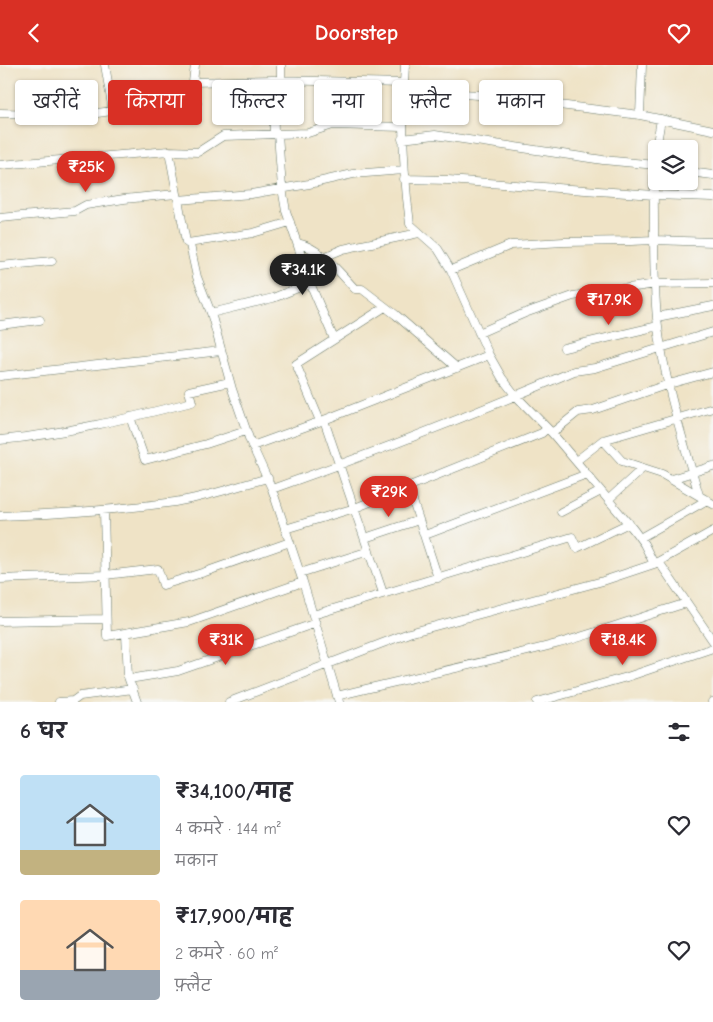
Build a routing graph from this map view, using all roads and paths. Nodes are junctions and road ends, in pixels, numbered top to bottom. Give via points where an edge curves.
1 (105, 65) edge
2 (195, 65) edge
3 (280, 65) edge
4 (405, 65) edge
5 (642, 65) edge
6 (193, 80) edge
7 (277, 80) edge
8 (404, 80) edge
9 (304, 81) edge
10 (108, 82) edge
11 (392, 85) edge
12 (469, 94) edge
13 (108, 112) edge
14 (0, 113) edge
15 (640, 115) junction
16 (661, 119) junction
17 (276, 125) edge
18 (402, 127) joint
19 (713, 130) edge
20 (276, 134) junction
21 (402, 139) junction
22 (658, 140) edge
23 (169, 151) junction
24 (648, 163) edge
25 (0, 165) edge
26 (404, 170) junction
27 (698, 173) edge
28 (713, 175) edge
29 (404, 179) junction
30 (282, 189) junction
31 (654, 190) edge
32 (654, 195) junction
33 (177, 197) junction
34 (713, 197) edge
35 (0, 218) edge
36 (290, 222) junction
37 (420, 233) junction
38 (654, 240) junction
39 (188, 243) junction
40 (297, 243) junction
41 (713, 243) edge
42 (324, 257) junction
43 (52, 261) dead end
44 (0, 266) edge
45 (451, 270) junction
46 (310, 283) junction
47 (713, 283) edge
48 (656, 284) junction
49 (713, 306) edge
50 (385, 307) junction
51 (211, 313) junction
52 (657, 317) junction
53 (40, 320) dead end
54 (0, 325) edge
55 (658, 327) junction
56 (713, 332) edge
57 (479, 333) junction
58 (334, 339) junction
59 (661, 347) junction
60 (564, 348) dead end
61 (221, 351) junction
62 (488, 355) junction
63 (457, 368) junction
64 (713, 372) edge
65 (0, 376) edge
66 (230, 382) junction
67 (669, 384) junction
68 (516, 396) junction
69 (713, 408) edge
70 (130, 417) junction
71 (677, 419) junction
72 (322, 421) junction
73 (246, 431) junction
74 (550, 431) junction
75 (0, 439) edge
76 (603, 440) junction
77 (252, 446) junction
78 (576, 461) junction
79 (340, 465) junction
80 (713, 466) edge
81 (643, 468) junction
82 (692, 473) junction
83 (587, 474) junction
84 (268, 477) junction
85 (671, 479) junction
86 (408, 486) junction
87 (272, 489) junction
88 (601, 491) junction
89 (699, 495) junction
90 (609, 499) junction
91 (710, 502) edge
92 (355, 508) junction
93 (104, 510) junction
94 (561, 512) dead end
95 (0, 516) edge
96 (420, 520) junction
97 (629, 523) junction
98 (285, 529) junction
99 (713, 531) edge
100 (425, 535) junction
101 (365, 538) junction
102 (640, 538) junction
103 (290, 541) junction
104 (369, 551) junction
105 (656, 563) junction
106 (300, 573) junction
107 (105, 575) junction
108 (438, 578) junction
109 (0, 579) edge
110 (303, 582) junction
111 (383, 593) junction
112 (687, 603) junction
113 (106, 619) junction
114 (315, 619) junction
115 (0, 621) edge
116 (126, 634) junction
117 (713, 641) edge
118 (713, 648) edge
119 (328, 663) junction
120 (129, 679) junction
121 (133, 689) junction
122 (338, 699) edge
123 (59, 702) edge
124 (137, 702) edge
125 (229, 702) edge
126 (537, 702) edge

1 - 10 street
2 - 6 street
3 - 7 street
4 - 8 street
5 - 15 street
9 - 11 street
12 - 15 street
13 - 14 street via 83,115
15 - 16 street
16 - 19 street
16 - 22 street
17 - 20 street
18 - 20 street via 333,125 308,133
18 - 21 street
20 - 23 street via 223,136 198,152
20 - 30 street
21 - 24 street via 435,135 603,160
21 - 26 street
23 - 25 street
23 - 33 street
26 - 29 street
26 - 30 street via 353,174
27 - 28 street
29 - 32 street
29 - 37 street via 410,225
30 - 33 street
30 - 36 street
31 - 32 street
32 - 34 street
32 - 38 street
33 - 35 street via 86,205 75,211
33 - 39 street
36 - 39 street via 253,233
36 - 40 street
37 - 42 street via 343,249
37 - 45 street via 438,249
38 - 41 street
38 - 45 street via 511,245
38 - 48 street
39 - 51 street
40 - 42 street
40 - 46 street
42 - 50 street via 355,289 362,289
43 - 44 street
45 - 57 street
46 - 51 street via 273,298
46 - 58 street
47 - 48 street
48 - 52 street
48 - 57 street via 573,296
49 - 52 street
50 - 58 street
50 - 63 street
51 - 61 street
52 - 55 street
53 - 54 street
55 - 59 street
55 - 60 street
56 - 59 street
57 - 62 street
58 - 72 street via 296,364
59 - 67 street
59 - 68 street via 595,368 574,371
61 - 65 street
61 - 66 street
62 - 63 street
62 - 68 street
63 - 72 street
64 - 67 street
66 - 70 street via 189,391 192,402
66 - 73 street
67 - 71 street
67 - 74 street via 578,412
68 - 74 street
68 - 79 street
69 - 71 street
70 - 73 street via 145,460
70 - 75 street via 66,431
71 - 76 street
71 - 82 street
72 - 77 street
72 - 79 street
73 - 77 street
74 - 78 street
74 - 86 street
76 - 78 street
76 - 81 street via 622,461
77 - 84 street
78 - 83 street
79 - 87 street
79 - 92 street
80 - 82 street
81 - 85 street
81 - 90 street
82 - 85 street
82 - 89 street
83 - 88 street
83 - 100 street
84 - 87 street
84 - 93 street via 177,501
85 - 89 street
86 - 92 street
86 - 96 street
87 - 98 street
88 - 90 street
88 - 94 street
89 - 91 street
90 - 97 street
91 - 102 street
92 - 98 street
92 - 101 street
93 - 95 street
93 - 107 street
96 - 100 street
96 - 101 street
97 - 102 street
97 - 108 street via 577,549 572,537
98 - 103 street
99 - 105 street
100 - 108 street
101 - 104 street
102 - 105 street
103 - 106 street
103 - 107 street via 163,585 158,569
104 - 106 street
104 - 111 street
105 - 112 street
105 - 119 street via 603,581 409,633
106 - 110 street
107 - 109 street
107 - 113 street
108 - 111 street
110 - 114 street
110 - 116 street via 189,622
111 - 114 street
112 - 117 street
112 - 122 street via 549,645 429,673
113 - 115 street
113 - 116 street via 107,636
114 - 119 street
114 - 120 street via 178,671
116 - 120 street
118 - 126 street
119 - 122 street
119 - 125 street
120 - 121 street
121 - 123 street
121 - 124 street

